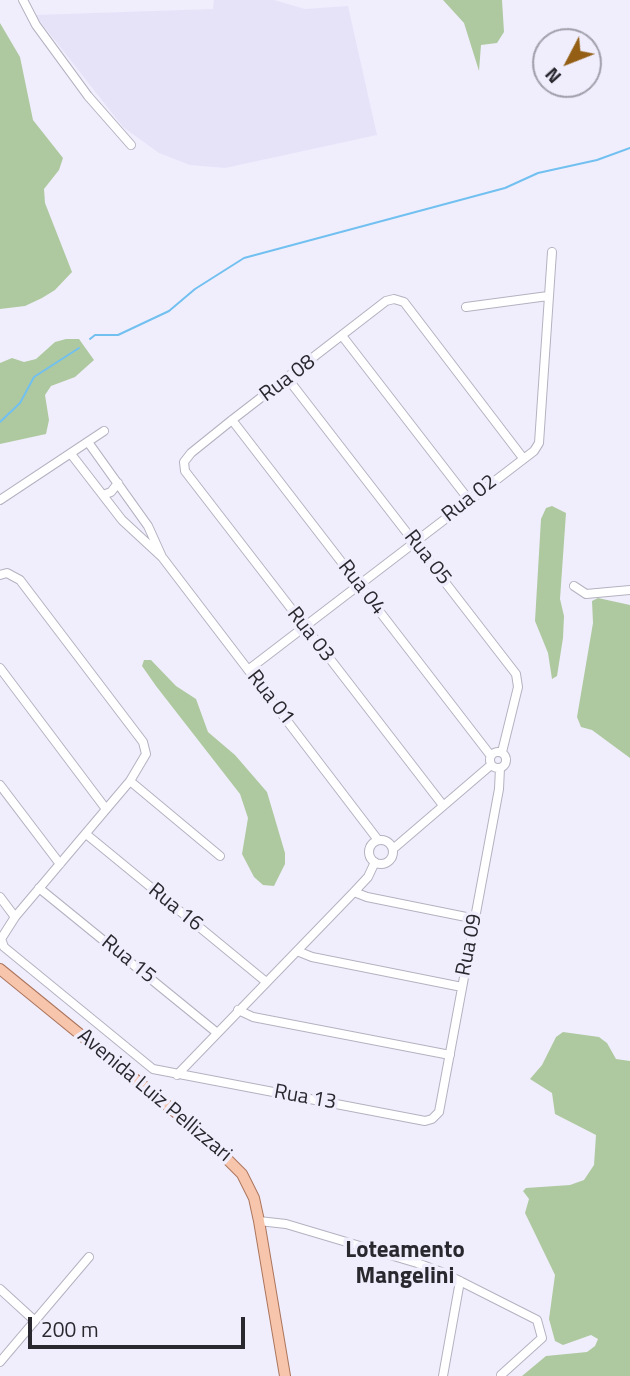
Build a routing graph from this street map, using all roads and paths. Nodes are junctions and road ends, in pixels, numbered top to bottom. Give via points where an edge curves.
1 (23, 0) edge
2 (131, 145) dead end
3 (552, 252) dead end
4 (548, 296) junction
5 (466, 307) dead end
6 (343, 337) junction
7 (288, 379) junction
8 (232, 421) junction
9 (104, 431) dead end
10 (88, 442) junction
11 (71, 454) junction
12 (523, 458) junction
13 (184, 463) joint
14 (118, 483) junction
15 (103, 495) junction
16 (0, 500) edge
17 (469, 500) junction
18 (135, 508) junction
19 (122, 520) junction
20 (148, 526) junction
21 (137, 536) junction
22 (415, 543) junction
23 (162, 557) junction
24 (4, 574) edge
25 (360, 586) junction
26 (574, 586) dead end
27 (630, 590) edge
28 (304, 628) junction
29 (0, 668) edge
30 (248, 670) junction
31 (502, 752) junction
32 (494, 763) junction
33 (130, 781) junction
34 (0, 785) edge
35 (442, 804) junction
36 (106, 809) junction
37 (86, 834) junction
38 (378, 840) junction
39 (393, 849) junction
40 (220, 856) dead end
41 (375, 862) junction
42 (60, 864) junction
43 (40, 888) junction
44 (354, 892) junction
45 (0, 897) edge
46 (15, 917) junction
47 (476, 919) junction
48 (1, 939) edge
49 (297, 951) junction
50 (0, 968) edge
51 (265, 981) junction
52 (462, 987) junction
53 (238, 1010) junction
54 (216, 1032) junction
55 (450, 1055) junction
56 (177, 1075) junction
57 (432, 1119) joint
58 (259, 1221) junction
59 (89, 1257) dead end
60 (460, 1281) junction
61 (0, 1289) edge
62 (35, 1321) junction
63 (0, 1362) edge
64 (501, 1375) edge
65 (285, 1376) edge
66 (443, 1376) edge

1 - 2 street via 88,96
3 - 4 street, Rua 02
4 - 5 street
4 - 12 street, Rua 02 via 539,443
6 - 7 street, Rua 08
6 - 12 street, Rua 08 via 386,301 404,302
6 - 17 street
7 - 8 street, Rua 08
7 - 22 street, Rua 05
8 - 13 street, Rua 08
8 - 25 street, Rua 04
9 - 10 street
10 - 11 street
10 - 14 street
11 - 15 street
11 - 16 street
12 - 17 street, Rua 02
13 - 28 street, Rua 03 via 185,471
14 - 15 street
14 - 18 street
15 - 19 street
17 - 22 street, Rua 02
18 - 19 street
18 - 20 street
19 - 21 street
20 - 21 street
20 - 23 street
21 - 23 street
22 - 25 street, Rua 02
22 - 31 street, Rua 05 via 516,674 518,687
23 - 30 street, Rua 01
24 - 33 street via 20,580 146,749 143,763
25 - 28 street, Rua 02
25 - 32 street, Rua 04
26 - 27 street via 586,594
28 - 30 street, Rua 02
28 - 35 street, Rua 03
29 - 36 street
30 - 38 street, Rua 01
31 - 32 street
31 - 32 street, Rua 05 via 507,761
32 - 35 street
32 - 47 street, Rua 09
33 - 36 street
33 - 40 street
34 - 42 street
35 - 39 street
36 - 37 street
37 - 42 street
37 - 51 street, Rua 16
38 - 39 street via 387,841
38 - 41 street via 369,850
39 - 41 street via 388,862
41 - 44 street
42 - 43 street
43 - 46 street
43 - 54 street, Rua 15
44 - 47 street
44 - 49 street
45 - 46 street
46 - 48 street
47 - 52 street, Rua 09
48 - 56 street, Rua 13 via 4,947 153,1069
49 - 51 street
49 - 52 street
50 - 58 main road, Avenida Luiz Pellizzari via 230,1158 250,1187
51 - 53 street
52 - 55 street, Rua 09
53 - 54 street
53 - 55 street via 253,1017
54 - 56 street
55 - 57 street, Rua 09 via 439,1112
56 - 57 street, Rua 13
58 - 60 street via 286,1224 391,1254
58 - 65 main road, Avenida Luiz Pellizzari
59 - 62 street
60 - 64 street via 529,1315 542,1328 538,1344
60 - 66 street
61 - 62 street
62 - 63 street

